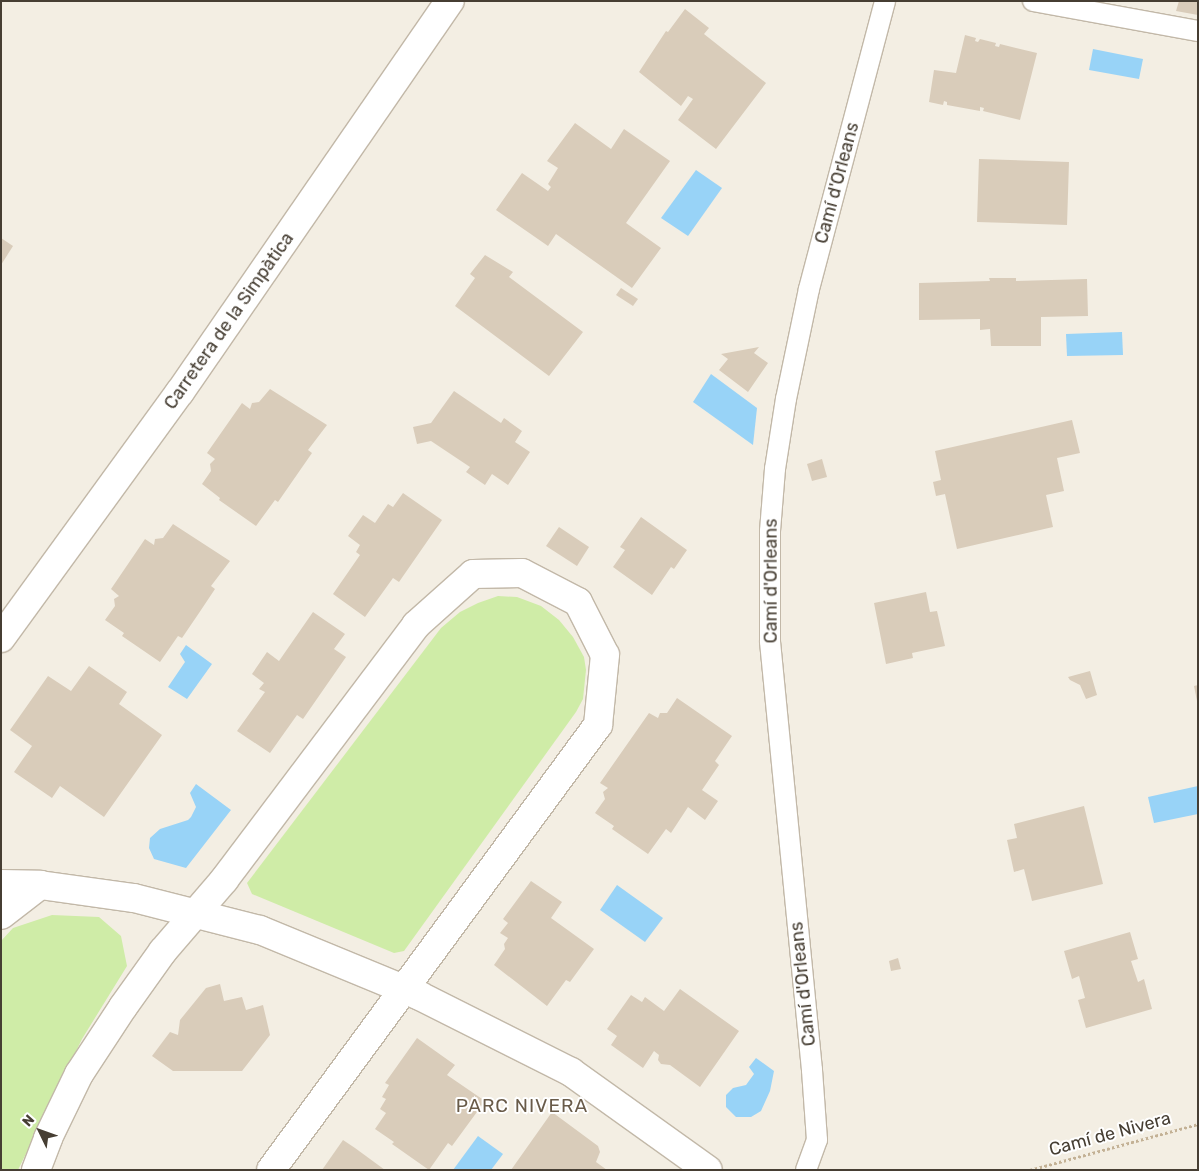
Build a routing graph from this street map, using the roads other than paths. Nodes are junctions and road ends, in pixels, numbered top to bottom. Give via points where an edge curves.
1 (450, 1) edge
2 (885, 1) edge
3 (1033, 1) edge
4 (1198, 31) edge
5 (1, 638) edge
6 (1, 884) edge
7 (40, 885) junction
8 (194, 913) junction
9 (1, 915) edge
10 (404, 990) junction
11 (36, 1170) edge
12 (271, 1170) edge
13 (708, 1170) edge
14 (806, 1170) edge

1 - 5 street, Carretera de la Simpàtica via 180,392
2 - 14 lane, Camí d'Orleans via 809,289 774,469 770,530 770,641 817,1140
3 - 4 lane
6 - 7 street
7 - 8 street via 134,898
7 - 9 street
8 - 10 street via 260,930
8 - 10 street via 224,880 416,625 473,574 522,573 578,602 605,655 598,725
8 - 11 street via 135,991 79,1074
10 - 12 street
10 - 13 street via 571,1072

